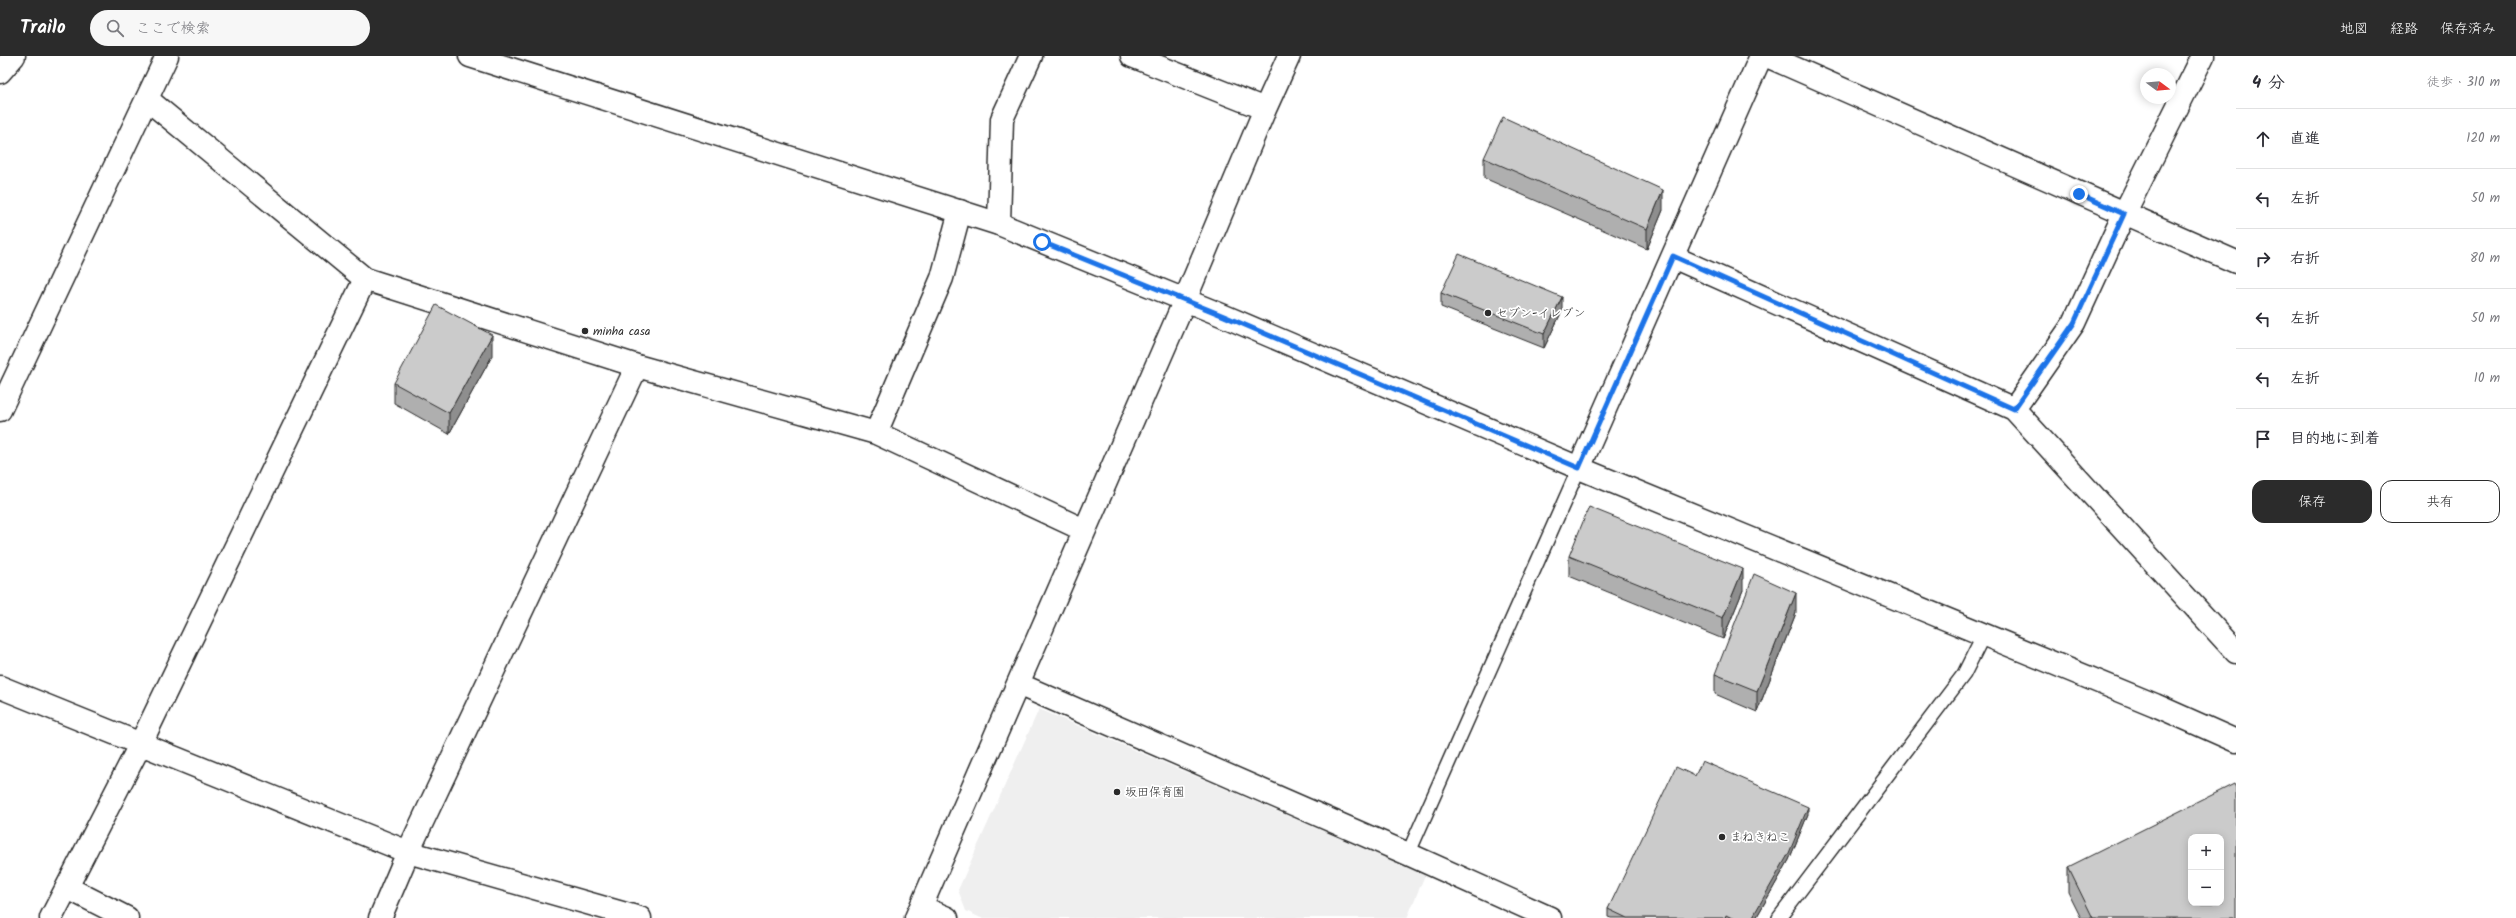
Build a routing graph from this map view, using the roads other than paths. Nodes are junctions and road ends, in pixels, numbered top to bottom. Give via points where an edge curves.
1 (14, 56) edge
2 (168, 56) edge
3 (470, 56) edge
4 (1031, 56) edge
5 (1132, 56) edge
6 (1290, 56) edge
7 (1761, 56) edge
8 (1767, 56) edge
9 (2203, 56) edge
10 (0, 72) edge
11 (147, 99) junction
12 (1265, 109) junction
13 (960, 211) junction
14 (2124, 214) junction
15 (998, 224) junction
16 (1673, 256) junction
17 (2236, 262) edge
18 (365, 279) junction
19 (1185, 300) junction
20 (636, 366) junction
21 (2014, 409) junction
22 (0, 410) edge
23 (876, 433) junction
24 (1579, 468) junction
25 (1084, 530) junction
26 (1983, 636) junction
27 (2236, 652) edge
28 (1018, 684) junction
29 (0, 687) edge
30 (2236, 741) edge
31 (140, 745) junction
32 (408, 852) junction
33 (1408, 854) junction
34 (68, 888) junction
35 (1514, 911) edge
36 (919, 912) edge
37 (51, 918) edge
38 (127, 918) edge
39 (380, 918) edge
40 (640, 918) edge
41 (947, 918) edge
42 (1550, 918) edge
43 (1778, 918) edge

1 - 10 street
2 - 11 street
3 - 13 street
4 - 15 street via 1002,119
5 - 12 street
6 - 12 street
7 - 16 street
8 - 14 street
9 - 14 street
11 - 18 street
11 - 22 street
12 - 19 street
13 - 15 street
13 - 23 street via 942,278
14 - 17 street
14 - 21 street via 2074,323
15 - 19 street
16 - 21 street
16 - 24 street
18 - 20 street
18 - 31 street
19 - 24 street
19 - 25 street
20 - 23 street
20 - 32 street
21 - 27 street
23 - 25 street
24 - 26 street
24 - 33 lane
25 - 28 street
26 - 30 street via 2155,705
26 - 43 lane via 1964,674
28 - 33 street
28 - 36 street
29 - 31 street
31 - 32 street
31 - 34 street
32 - 39 street
32 - 40 street
33 - 35 street
34 - 37 street
34 - 38 street
35 - 42 street
36 - 41 street

